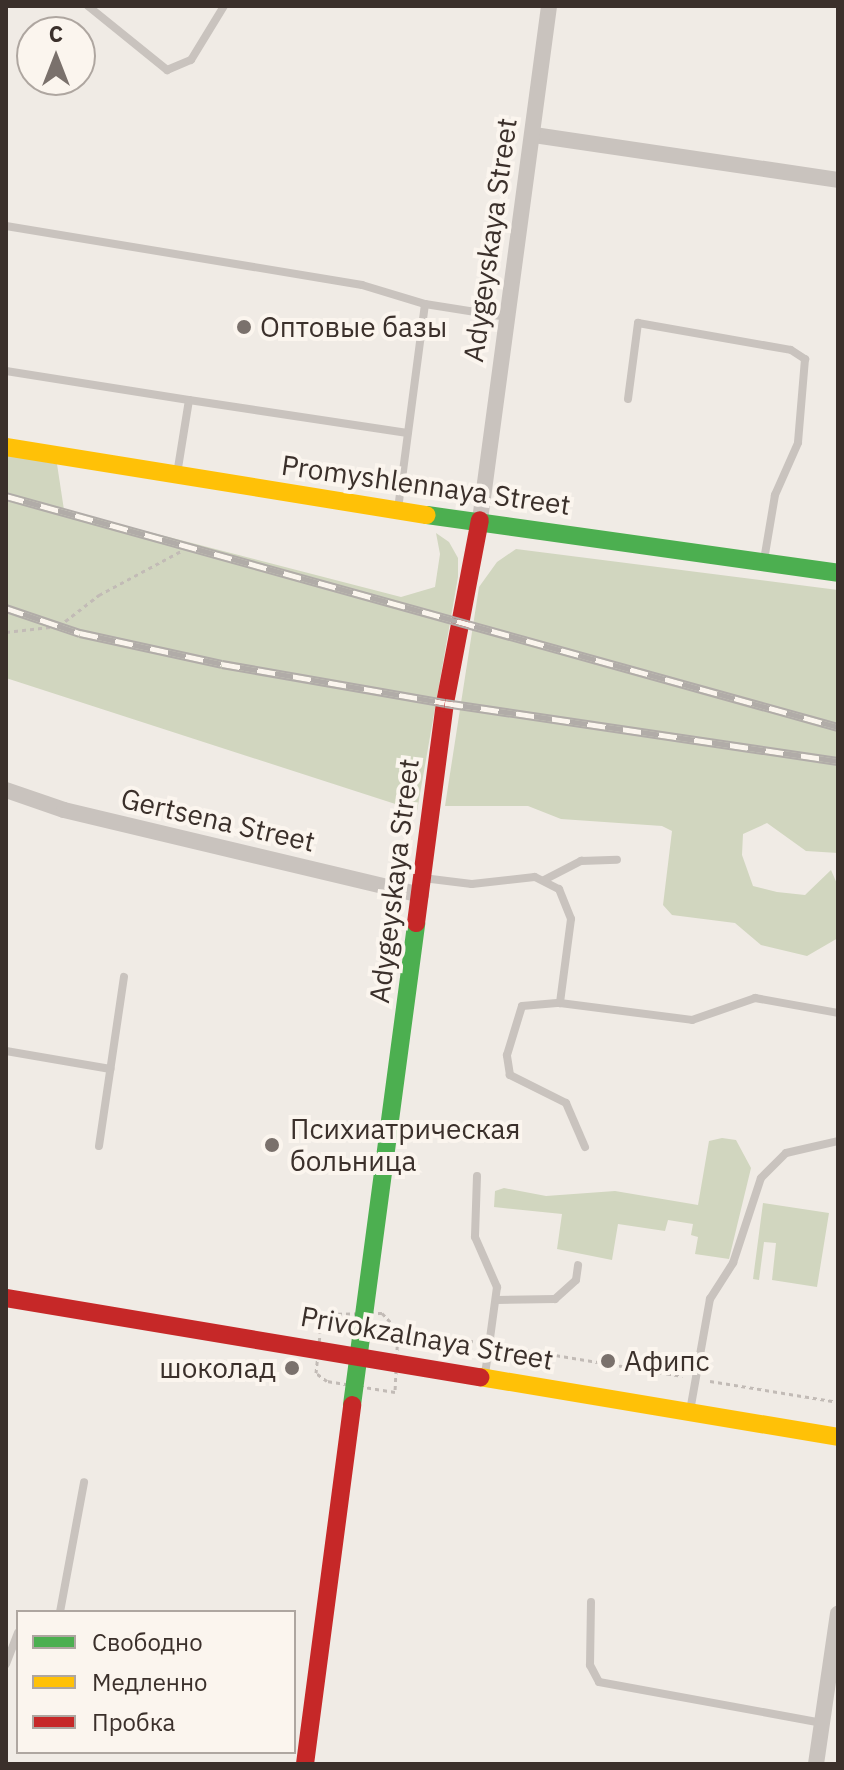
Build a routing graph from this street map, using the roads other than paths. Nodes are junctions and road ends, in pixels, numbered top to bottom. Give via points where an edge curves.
1 (88, 6) edge
2 (224, 6) edge
3 (549, 6) edge
4 (534, 135) junction
5 (838, 180) edge
6 (6, 226) edge
7 (425, 304) junction
8 (507, 317) junction
9 (6, 371) edge
10 (628, 399) dead end
11 (189, 400) junction
12 (408, 433) junction
13 (6, 447) edge
14 (177, 475) junction
15 (398, 511) junction
16 (480, 520) junction
17 (764, 561) junction
18 (838, 573) edge
19 (6, 790) edge
20 (617, 860) dead end
21 (544, 880) junction
22 (422, 886) junction
23 (124, 977) dead end
24 (560, 1003) junction
25 (838, 1013) edge
26 (6, 1051) edge
27 (110, 1069) junction
28 (838, 1141) edge
29 (99, 1146) dead end
30 (585, 1147) dead end
31 (477, 1176) dead end
32 (578, 1265) dead end
33 (6, 1298) edge
34 (497, 1300) junction
35 (362, 1354) junction
36 (485, 1376) junction
37 (690, 1412) junction
38 (838, 1437) edge
39 (84, 1482) dead end
40 (591, 1602) dead end
41 (60, 1610) edge
42 (838, 1614) edge
43 (16, 1637) edge
44 (6, 1664) edge
45 (822, 1723) junction
46 (305, 1764) edge
47 (816, 1764) edge

1 - 2 lane via 167,70 191,60
3 - 4 street, Adygeyskaya Street
4 - 5 street
4 - 8 street, Adygeyskaya Street
6 - 7 lane via 362,285
7 - 8 lane
7 - 12 lane
8 - 16 street, Adygeyskaya Street
9 - 11 lane
10 - 17 lane via 638,323 791,350 805,359 798,443 775,495
11 - 12 lane
11 - 14 lane
12 - 15 lane
13 - 14 main road, Promyshlennaya Street
14 - 15 main road, Promyshlennaya Street
15 - 16 main road, Promyshlennaya Street
16 - 17 main road, Promyshlennaya Street
16 - 22 main road, Adygeyskaya Street via 445,703
17 - 18 main road, Promyshlennaya Street
19 - 22 street, Gertsena Street via 64,810
20 - 21 lane via 581,861
21 - 22 lane via 522,876
21 - 24 lane via 559,889 571,909
22 - 35 main road, Adygeyskaya Street
23 - 27 lane
24 - 25 lane via 675,1020 692,1020 755,998
24 - 30 lane via 522,1006 506,1065 520,1082 566,1103 583,1132
26 - 27 lane
27 - 29 lane
28 - 37 lane via 786,1153 761,1178 733,1263 710,1299
31 - 34 lane via 475,1237 493,1274
32 - 34 lane via 576,1280 555,1299
33 - 35 main road, Privokzalnaya Street
34 - 36 lane
35 - 36 main road, Privokzalnaya Street
35 - 46 main road, Adygeyskaya Street
36 - 37 main road, Privokzalnaya Street
37 - 38 main road, Privokzalnaya Street
39 - 41 lane
40 - 45 lane via 590,1665 599,1682
42 - 45 street
43 - 44 lane
45 - 47 street

